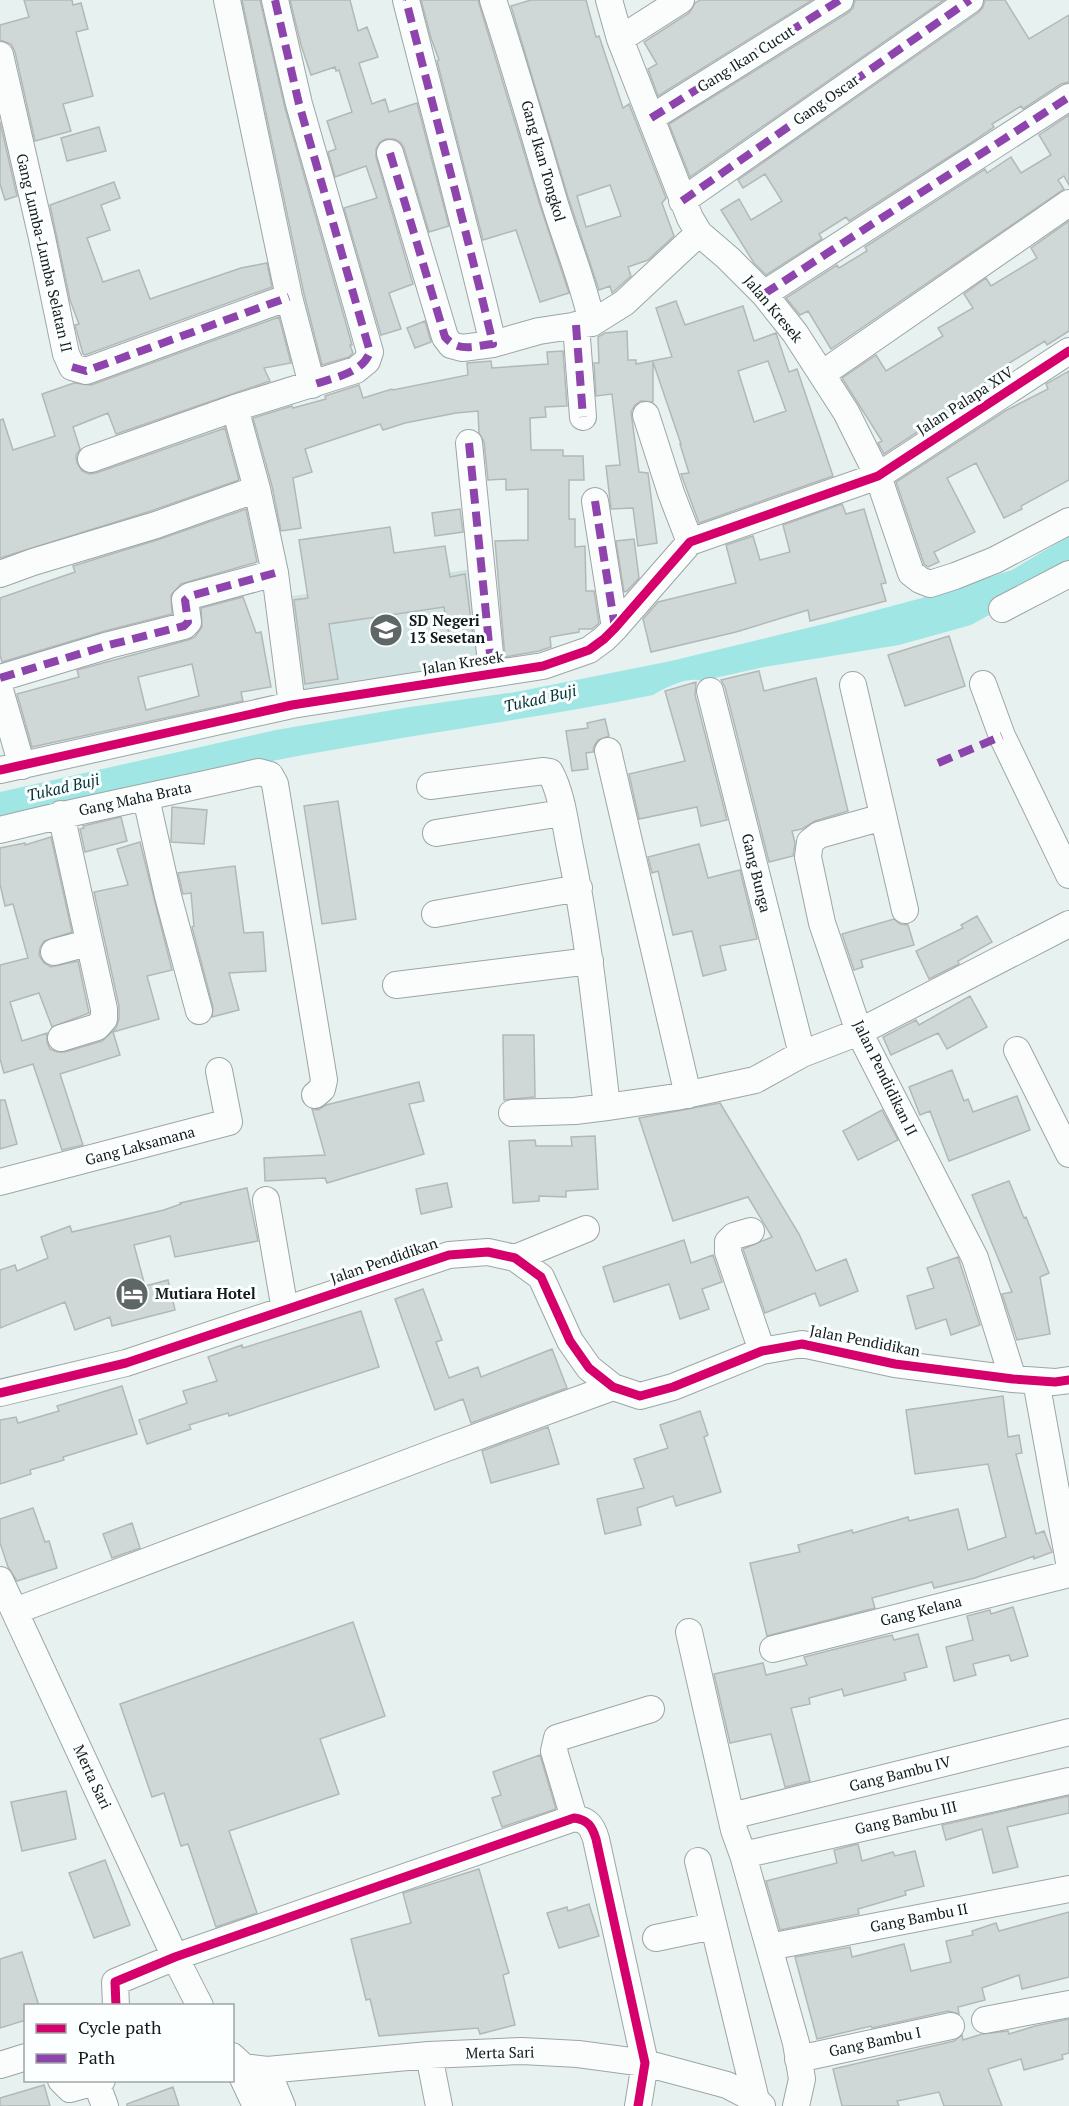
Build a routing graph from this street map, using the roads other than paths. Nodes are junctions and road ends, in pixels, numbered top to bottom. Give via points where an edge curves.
1 (227, 0) edge
2 (274, 0) edge
3 (406, 0) edge
4 (493, 0) edge
5 (609, 0) edge
6 (681, 0) edge
7 (840, 0) edge
8 (970, 0) edge
9 (620, 39) junction
10 (0, 55) edge
11 (1069, 97) edge
12 (651, 118) junction
13 (390, 153) dead end
14 (682, 201) junction
15 (1069, 203) edge
16 (699, 233) junction
17 (764, 294) junction
18 (289, 297) junction
19 (584, 324) junction
20 (493, 344) junction
21 (1069, 351) edge
22 (822, 374) junction
23 (312, 385) junction
24 (235, 408) junction
25 (646, 415) dead end
26 (582, 417) dead end
27 (469, 443) dead end
28 (91, 459) dead end
29 (878, 476) junction
30 (257, 489) junction
31 (595, 501) dead end
32 (1069, 521) edge
33 (690, 542) junction
34 (276, 573) junction
35 (0, 574) edge
36 (1069, 574) edge
37 (1002, 609) dead end
38 (615, 628) junction
39 (492, 674) junction
40 (0, 678) edge
41 (983, 684) dead end
42 (853, 686) dead end
43 (0, 690) edge
44 (710, 691) dead end
45 (292, 705) junction
46 (608, 751) dead end
47 (11, 768) edge
48 (430, 786) dead end
49 (146, 798) junction
50 (562, 813) junction
51 (61, 814) junction
52 (883, 817) junction
53 (0, 830) edge
54 (436, 832) dead end
55 (1069, 875) edge
56 (579, 888) junction
57 (904, 910) dead end
58 (435, 914) dead end
59 (1069, 924) edge
60 (88, 943) junction
61 (54, 952) dead end
62 (590, 961) junction
63 (396, 985) dead end
64 (199, 1011) dead end
65 (859, 1032) junction
66 (61, 1038) dead end
67 (1017, 1050) dead end
68 (802, 1054) junction
69 (219, 1071) dead end
70 (315, 1095) dead end
71 (688, 1095) junction
72 (607, 1107) junction
73 (512, 1113) dead end
74 (1069, 1154) edge
75 (0, 1182) edge
76 (266, 1200) dead end
77 (586, 1229) dead end
78 (751, 1231) dead end
79 (515, 1258) junction
80 (285, 1310) junction
81 (762, 1351) junction
82 (1025, 1380) junction
83 (1069, 1380) edge
84 (613, 1388) junction
85 (0, 1393) edge
86 (1069, 1562) edge
87 (1069, 1574) edge
88 (0, 1580) edge
89 (15, 1611) junction
90 (689, 1632) dead end
91 (773, 1649) dead end
92 (651, 1709) dead end
93 (1069, 1732) edge
94 (1069, 1781) edge
95 (731, 1816) junction
96 (574, 1818) junction
97 (743, 1855) junction
98 (698, 1861) dead end
99 (1069, 1889) edge
100 (713, 1926) junction
101 (656, 1938) dead end
102 (769, 1947) junction
103 (175, 1957) junction
104 (116, 2004) edge
105 (199, 2004) edge
106 (1069, 2004) edge
107 (985, 2020) dead end
108 (951, 2026) dead end
109 (429, 2055) junction
110 (24, 2058) edge
111 (234, 2058) edge
112 (234, 2059) edge
113 (798, 2059) junction
114 (645, 2062) junction
115 (0, 2065) edge
116 (267, 2070) junction
117 (63, 2082) edge
118 (95, 2082) edge
119 (99, 2082) edge
120 (759, 2103) edge
121 (105, 2106) edge
122 (256, 2106) edge
123 (282, 2106) edge
124 (439, 2106) edge
125 (638, 2106) edge
126 (796, 2106) edge

1 - 18 street
2 - 23 street via 298,104 370,352 367,361 356,370
3 - 20 street
4 - 19 street, Gang Ikan Tongkol via 588,303
5 - 9 street, Jalan Kresek
6 - 9 street
7 - 12 street, Gang Ikan Cucut
8 - 14 street, Gang Oscar
9 - 12 street, Jalan Kresek
10 - 18 street, Gang Lumba-Lumba Selatan II via 72,367 86,371
11 - 17 street
12 - 14 street, Jalan Kresek
13 - 20 street via 445,337 451,345 462,348
14 - 16 street, Jalan Kresek
15 - 22 street
16 - 17 street, Jalan Kresek
16 - 19 street via 624,303
17 - 22 street, Jalan Kresek
18 - 23 street
19 - 20 street via 538,331
19 - 26 street, Gang Ikan Tongkol
21 - 29 street, Jalan Palapa XIV
22 - 29 street, Jalan Kresek
23 - 24 street
24 - 28 street
24 - 30 street
25 - 33 street
27 - 39 street
29 - 32 street via 911,573 930,584 995,560
29 - 33 street, Jalan Kresek
30 - 34 street
30 - 35 street
31 - 38 street
33 - 38 street, Jalan Kresek
34 - 40 street via 190,597 185,600 188,622 184,626
34 - 45 street
36 - 37 street
38 - 39 street, Jalan Kresek via 589,650 543,666
39 - 45 street, Jalan Kresek
41 - 55 street via 1002,736
42 - 52 street
43 - 47 street
44 - 68 street, Gang Bunga
45 - 47 street, Jalan Kresek
46 - 71 street
48 - 50 street via 550,772
49 - 51 street, Gang Maha Brata
49 - 64 street
49 - 70 street, Gang Maha Brata via 259,772 270,775 275,784 324,1080
50 - 54 street
50 - 56 street
51 - 53 street, Gang Maha Brata
51 - 60 street
52 - 57 street
52 - 65 street, Jalan Pendidikan II via 819,835 810,842 808,857 822,923
56 - 58 street
56 - 62 street
59 - 65 street
60 - 61 street
60 - 66 street via 104,1019 97,1028
62 - 63 street
62 - 72 street
65 - 68 street
65 - 82 street, Jalan Pendidikan II via 975,1258
67 - 74 street
68 - 71 street via 755,1080
69 - 75 street, Gang Laksamana via 230,1122
71 - 72 street
72 - 73 street
76 - 80 street
77 - 79 street
78 - 81 street via 734,1236 729,1252
79 - 80 street, Jalan Pendidikan via 488,1252 449,1255
79 - 84 street, Jalan Pendidikan via 542,1277 570,1341 589,1368
80 - 85 street, Jalan Pendidikan via 126,1363
81 - 82 street, Jalan Pendidikan via 802,1344 895,1364
81 - 84 street, Jalan Pendidikan via 640,1396
82 - 83 street, Jalan Pendidikan
82 - 86 street, Jalan Pendidikan II
84 - 89 street
87 - 91 street, Gang Kelana
88 - 89 street, Merta Sari
89 - 103 street, Merta Sari
90 - 95 street
92 - 96 street via 557,1738 554,1751
93 - 95 street, Gang Bambu IV
94 - 97 street, Gang Bambu III
95 - 97 street
96 - 103 street
96 - 114 street via 588,1822 596,1839
97 - 102 street
98 - 100 street
99 - 102 street, Gang Bambu II
100 - 101 street
100 - 120 street
102 - 113 street
103 - 104 street via 115,1982
103 - 105 street, Merta Sari
106 - 107 street
108 - 113 street, Gang Bambu I
109 - 114 street, Merta Sari via 522,2051
109 - 116 street, Merta Sari
109 - 124 street
110 - 115 street
111 - 116 street, Merta Sari via 244,2067
112 - 122 street
113 - 126 street via 802,2079
114 - 120 street, Merta Sari via 727,2085
114 - 125 street
116 - 123 street
117 - 118 street via 70,2089
119 - 121 street

